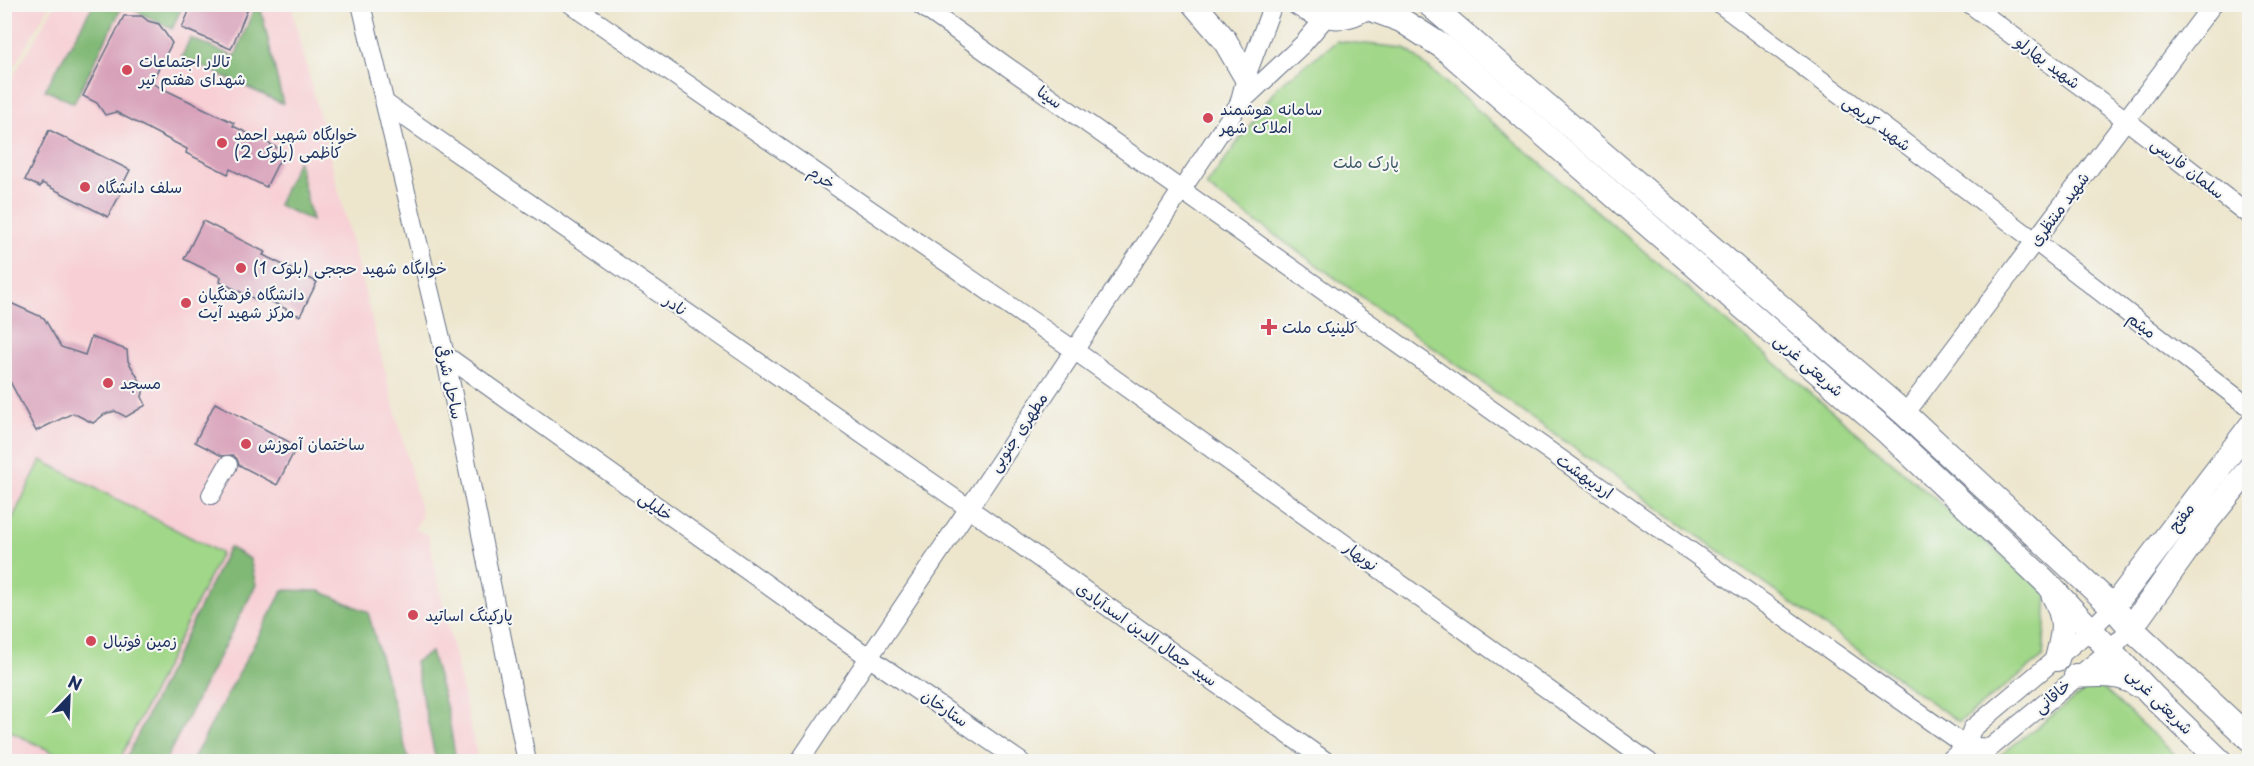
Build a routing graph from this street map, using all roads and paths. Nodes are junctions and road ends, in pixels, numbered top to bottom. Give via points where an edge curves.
1 (361, 4) edge
2 (571, 4) edge
3 (919, 4) edge
4 (1194, 4) edge
5 (1273, 4) edge
6 (1299, 4) edge
7 (1429, 4) edge
8 (1720, 4) edge
9 (1970, 4) edge
10 (2213, 4) edge
11 (1368, 6) edge
12 (1326, 17) junction
13 (1246, 77) junction
14 (385, 103) junction
15 (1239, 104) junction
16 (2126, 120) junction
17 (1182, 190) junction
18 (2250, 216) edge
19 (2035, 241) junction
20 (1074, 350) junction
21 (446, 355) junction
22 (2250, 408) edge
23 (1905, 414) junction
24 (2250, 427) edge
25 (228, 465) dead end
26 (2250, 468) edge
27 (211, 495) dead end
28 (2189, 506) junction
29 (967, 507) junction
30 (2208, 520) junction
31 (2046, 582) junction
32 (2113, 607) junction
33 (2131, 628) junction
34 (2091, 629) junction
35 (2109, 651) junction
36 (867, 656) junction
37 (2057, 658) junction
38 (2076, 676) junction
39 (2152, 695) junction
40 (2250, 739) edge
41 (1966, 746) junction
42 (529, 759) edge
43 (799, 762) edge
44 (1021, 762) edge
45 (1328, 762) edge
46 (1649, 762) edge
47 (1948, 762) edge
48 (1989, 762) edge
49 (2221, 762) edge

1 - 14 street, ساحل شرقی
2 - 20 street, خرم
3 - 17 street, سینا
4 - 13 main road via 1224,39
5 - 13 street
6 - 12 main road
7 - 23 main road, شریعتی غربی
8 - 19 street, شهید کریمی
9 - 16 street, شهید بهارلو
10 - 16 street, شهید منتظری
11 - 12 main road via 1354,14
11 - 31 main road, شریعتی غربی via 1401,20 1443,47 1887,432
12 - 15 street via 1304,44
13 - 15 street
14 - 21 street, ساحل شرقی
14 - 29 street, نادر
15 - 17 street, مطهری جنوبی
16 - 18 street, سلمان فارسی
16 - 19 street, شهید منتظری
17 - 20 street, مطهری جنوبی
17 - 41 street, اردیبهشت
19 - 22 street, میثم
19 - 23 street, شهید منتظری
20 - 29 street, مطهری جنوبی
20 - 46 street, نوبهار
21 - 36 street, خلیلی
21 - 42 street, ساحل شرقی
23 - 32 main road, شریعتی غربی
24 - 28 main road, مفتح
25 - 27 street
26 - 30 main road, مفتح
28 - 30 street
28 - 32 main road, مفتح
29 - 36 street, مطهری جنوبی
29 - 45 street, سید جمال الدین اسدآبادی
30 - 33 main road, مفتح
31 - 34 main road, شریعتی غربی
31 - 37 main road via 2062,610 2064,630
32 - 33 main road, شریعتی غربی
32 - 34 street, خاقانی
33 - 35 street, خاقانی
33 - 40 main road, شریعتی غربی
34 - 35 main road, شریعتی غربی
34 - 37 street, خاقانی
35 - 38 street, خاقانی
35 - 39 main road, شریعتی غربی
36 - 43 street, مطهری جنوبی
36 - 44 street, ستارخان
37 - 41 street, خاقانی via 1972,729
38 - 39 main road via 2109,675 2130,680
38 - 41 street, خاقانی via 1990,748
39 - 49 main road, شریعتی غربی
41 - 47 street, خاقانی
41 - 48 street, اردیبهشت

